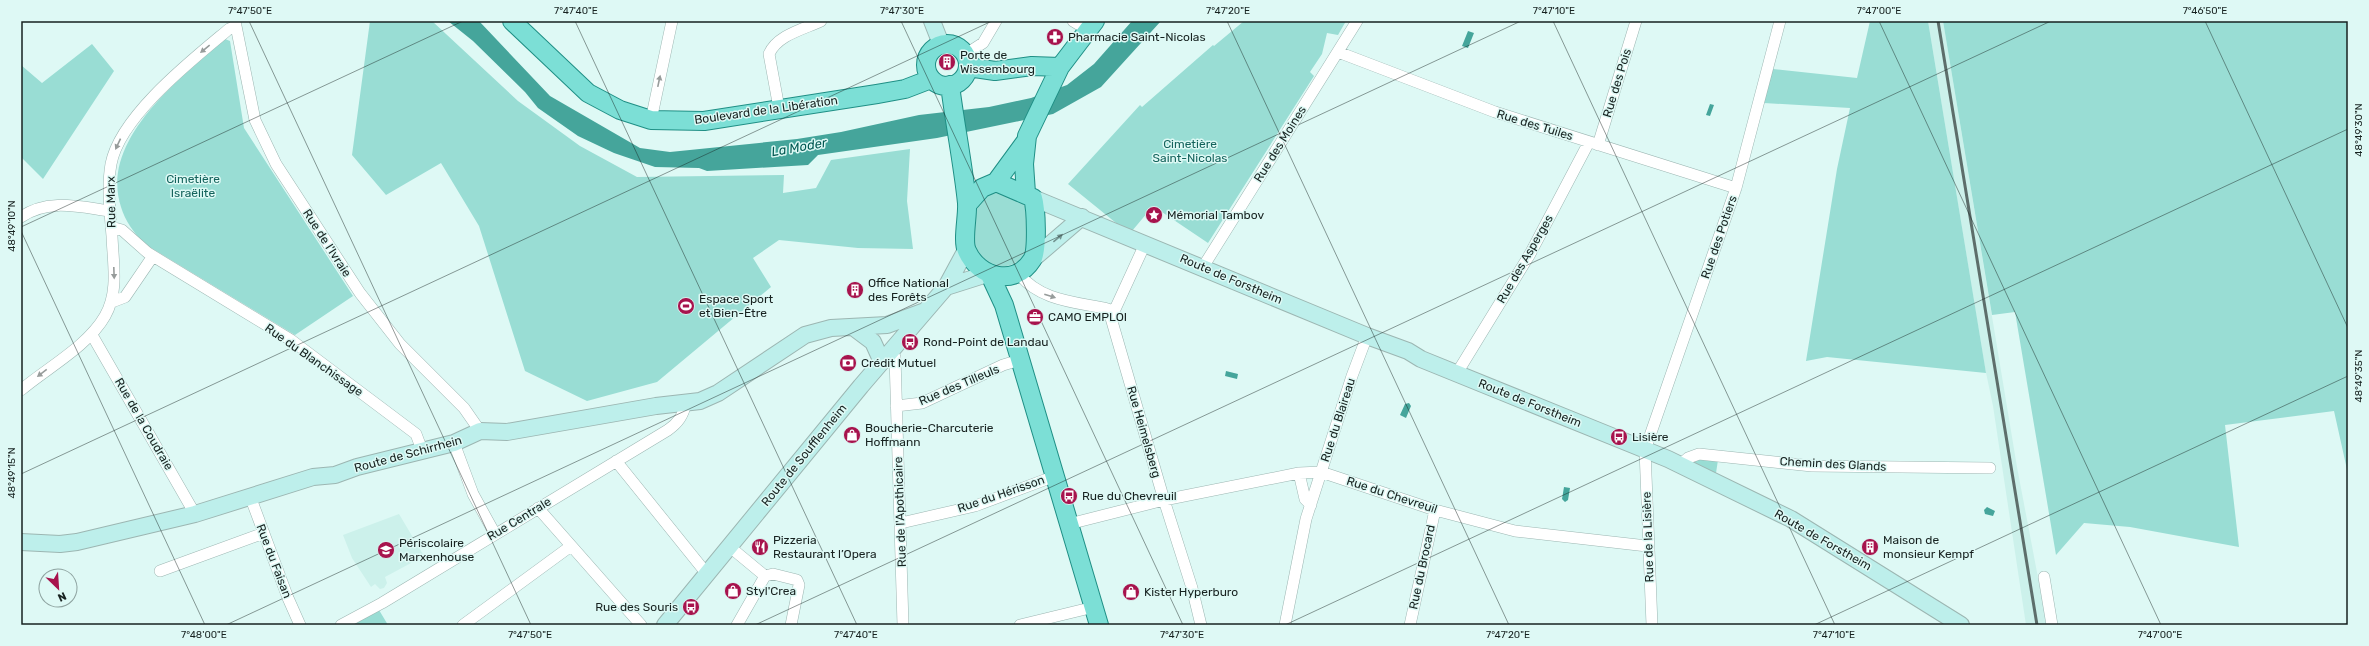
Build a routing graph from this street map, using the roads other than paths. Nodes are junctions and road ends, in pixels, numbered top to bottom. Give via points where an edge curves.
1 (512, 21) edge
2 (672, 21) edge
3 (821, 21) edge
4 (932, 21) edge
5 (996, 21) edge
6 (1357, 21) edge
7 (1636, 21) edge
8 (1780, 21) edge
9 (235, 24) edge
10 (1085, 24) edge
11 (941, 44) junction
12 (1338, 52) junction
13 (967, 61) junction
14 (1057, 74) junction
15 (931, 79) junction
16 (950, 85) junction
17 (779, 108) junction
18 (651, 120) junction
19 (1026, 138) junction
20 (1594, 143) junction
21 (961, 159) junction
22 (994, 182) junction
23 (1736, 188) junction
24 (1029, 195) junction
25 (967, 205) junction
26 (110, 211) junction
27 (21, 217) edge
28 (1082, 217) junction
29 (111, 227) junction
30 (1145, 244) junction
31 (966, 250) junction
32 (153, 256) junction
33 (1034, 259) junction
34 (1203, 267) junction
35 (1019, 274) junction
36 (988, 275) junction
37 (946, 287) junction
38 (112, 302) junction
39 (1004, 305) junction
40 (925, 311) junction
41 (1112, 314) junction
42 (876, 326) junction
43 (853, 327) junction
44 (92, 335) junction
45 (1368, 336) junction
46 (890, 352) junction
47 (1020, 360) junction
48 (1457, 373) junction
49 (21, 390) edge
50 (686, 403) junction
51 (896, 406) junction
52 (480, 431) junction
53 (454, 443) junction
54 (422, 450) junction
55 (1645, 450) junction
56 (616, 461) junction
57 (1680, 465) junction
58 (1990, 468) dead end
59 (1321, 472) junction
60 (1299, 473) junction
61 (1055, 476) junction
62 (250, 496) junction
63 (1164, 500) junction
64 (1311, 505) junction
65 (538, 508) junction
66 (1435, 510) junction
67 (195, 514) junction
68 (901, 523) junction
69 (1069, 524) junction
70 (264, 534) junction
71 (495, 534) junction
72 (21, 542) edge
73 (571, 546) junction
74 (1647, 546) junction
75 (730, 547) junction
76 (160, 571) dead end
77 (707, 574) junction
78 (765, 576) junction
79 (2044, 577) dead end
80 (1094, 607) junction
81 (300, 625) edge
82 (341, 625) edge
83 (464, 625) edge
84 (641, 625) edge
85 (665, 625) edge
86 (737, 625) edge
87 (791, 625) edge
88 (903, 625) edge
89 (1020, 625) edge
90 (1099, 625) edge
91 (1201, 625) edge
92 (1285, 625) edge
93 (1410, 625) edge
94 (1652, 625) edge
95 (1961, 625) edge
96 (2052, 625) edge

1 - 18 main road, Boulevard de la Libération via 588,93 620,110
18 -> 2 street
3 - 17 street via 779,40 772,47 769,54
4 - 11 street
5 - 13 street via 983,43
6 - 12 street, Rue des Moines
7 - 20 street, Rue des Pois
8 - 23 street, Rue des Potiers
9 -> 26 street, Rue Marx via 173,75 124,133 112,163 109,184
9 - 52 street, Rue de l'Ivraie via 255,120 276,164 365,299 400,344 464,408
10 - 14 main road
11 - 13 main road via 955,45
11 - 15 main road via 935,47 927,59 926,66
12 - 20 street, Rue des Tuiles via 1495,112
12 - 34 street, Rue des Moines
13 - 14 main road via 995,71 1032,66
13 - 16 main road via 962,79
14 - 19 main road
15 - 16 main road via 943,85
15 - 17 main road, Boulevard de la Libération via 899,91
16 - 21 main road
17 - 18 main road, Boulevard de la Libération via 704,121
19 - 22 main road
19 - 24 main road via 1024,164
20 - 23 street, Rue des Tuiles
20 - 48 street, Rue des Asperges
21 - 22 main road
21 - 25 main road
22 - 24 main road
22 - 25 main road via 982,188
23 - 55 street, Rue des Potiers
24 - 28 street, Route de Forstheim
24 - 33 main road via 1037,211
25 - 31 main road
26 - 27 street via 60,204
26 - 29 street, Rue Marx
28 - 30 street, Route de Forstheim
33 -> 28 street
29 - 32 street, Rue du Blanchissage via 122,230
29 -> 38 street, Rue Marx via 114,278
30 - 34 street, Route de Forstheim
30 - 41 street
31 - 36 main road via 972,260
31 - 37 street, Route de Soufflenheim
32 - 38 street via 125,297
32 - 54 street, Rue du Blanchissage via 291,340 416,434
33 - 35 main road
34 - 45 street, Route de Forstheim
35 - 36 main road
35 - 39 main road
35 -> 41 street via 1030,287 1047,296 1108,309
36 - 37 street
36 - 39 main road
37 - 40 street, Route de Soufflenheim
38 - 44 street, Rue Marx
39 - 47 main road
40 - 42 street, Route de Schirrhein via 887,325
40 - 46 street, Route de Soufflenheim
41 - 63 street, Rue Heimelsberg via 1112,324
42 - 43 street, Route de Schirrhein
42 - 46 street
43 - 46 street
43 - 50 street, Route de Schirrhein via 831,328 805,335 718,393 700,401
44 -> 49 street, Rue Marx
44 - 67 street, Rue de la Coudraie
45 - 48 street, Route de Forstheim
45 - 59 street, Rue du Blaireau via 1352,376
46 - 51 street, Rue de l'Apothicaire via 895,357
46 - 75 street, Route de Soufflenheim
47 - 51 street, Rue des Tilleuls via 1003,365 922,403
47 - 61 main road
48 - 55 street, Route de Forstheim
50 - 52 street, Route de Schirrhein via 507,432
50 - 56 street, Rue Centrale via 677,424
51 - 68 street, Rue de l'Apothicaire
52 - 53 street, Route de Schirrhein
53 - 54 street, Route de Schirrhein
53 - 71 street via 473,494
54 - 62 street, Route de Schirrhein via 336,474 313,477
55 - 57 street, Route de Forstheim
55 - 74 street, Rue de la Lisière
56 - 65 street, Rue Centrale
56 - 77 street
57 - 58 street, Chemin des Glands via 1688,458 1699,454 1812,466
57 - 95 street, Route de Forstheim via 1791,519
59 - 60 street, Rue du Chevreuil
59 - 64 street, Rue du Blaireau
59 - 66 street, Rue du Chevreuil
60 - 63 street, Rue du Chevreuil
60 - 64 street via 1305,500
61 - 68 street, Rue du Hérisson via 975,506
61 - 69 main road
62 - 67 street, Route de Schirrhein
62 - 70 street, Rue du Faisan
63 - 69 street, Rue du Chevreuil
63 - 91 street, Rue Heimelsberg
64 - 92 street, Rue du Blaireau
65 - 71 street, Rue Centrale
65 - 73 street
66 - 74 street, Rue du Chevreuil via 1515,531
66 - 93 street, Rue du Brocard
67 - 72 street, Route de Schirrhein via 77,542
68 - 88 street, Rue de l'Apothicaire
69 - 80 main road
70 - 76 street
70 - 81 street, Rue du Faisan
71 - 82 street, Rue Centrale
73 - 83 street
73 - 84 street
74 - 94 street, Rue de la Lisière
75 - 77 street, Route de Soufflenheim
75 - 78 street
77 - 85 street, Route de Soufflenheim
78 - 86 street
78 - 87 street via 773,574 797,580
79 - 96 street
80 - 89 street
80 - 90 main road

